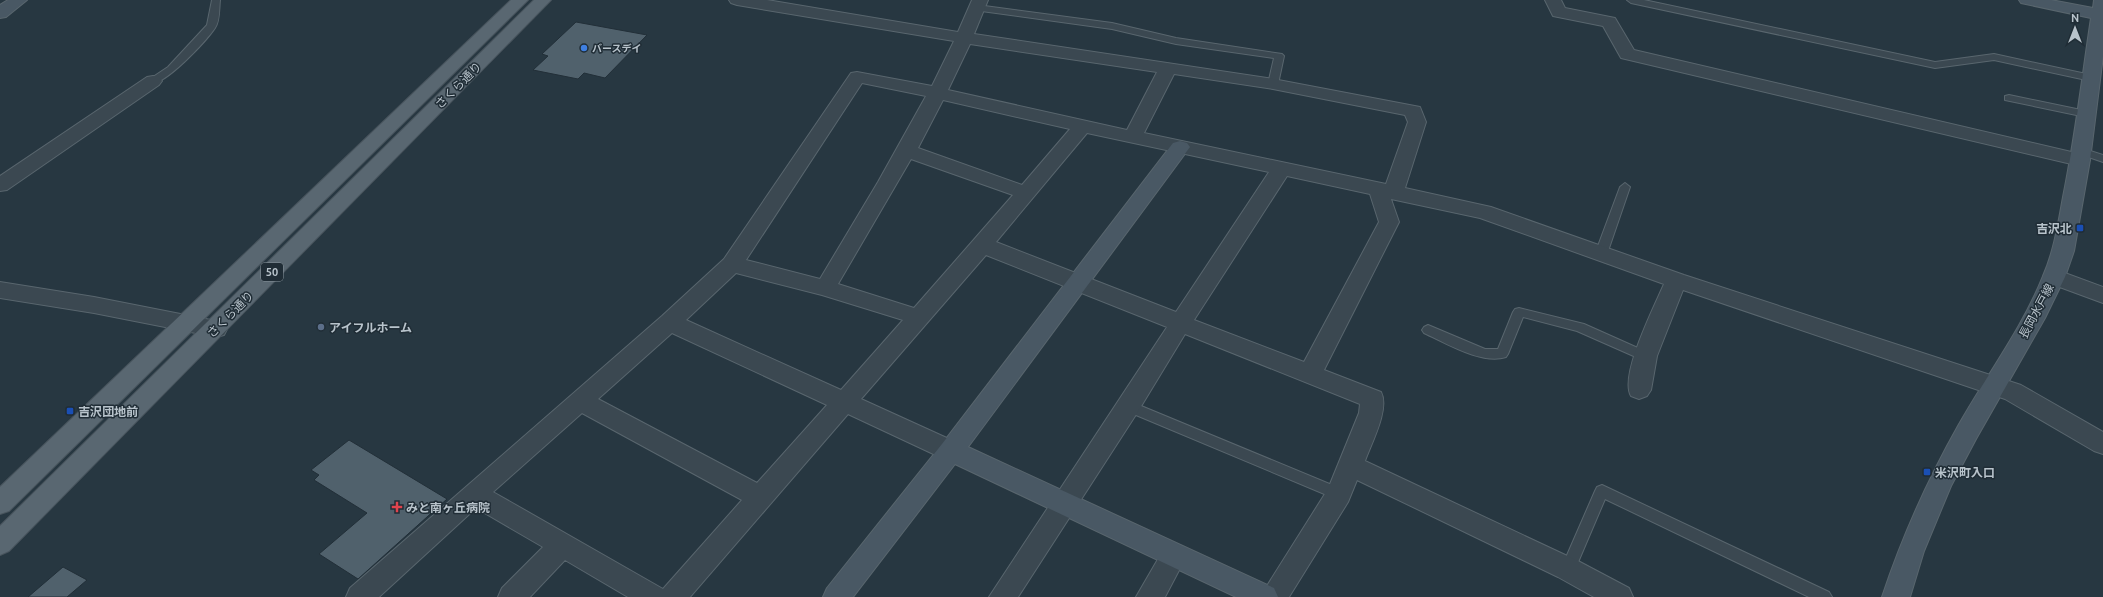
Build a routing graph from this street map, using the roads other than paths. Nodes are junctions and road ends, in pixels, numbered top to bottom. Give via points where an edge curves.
1 (19, 0) edge
2 (216, 0) edge
3 (520, 0) edge
4 (543, 0) edge
5 (738, 0) edge
6 (1553, 0) edge
7 (1631, 0) edge
8 (2027, 0) edge
9 (978, 4) edge
10 (2101, 7) edge
11 (0, 13) edge
12 (965, 38) junction
13 (2100, 44) edge
14 (1168, 68) junction
15 (2090, 78) junction
16 (153, 81) joint
17 (1273, 84) junction
18 (938, 93) junction
19 (2009, 98) dead end
20 (2086, 114) junction
21 (1083, 126) junction
22 (1133, 136) junction
23 (1180, 147) junction
24 (908, 151) junction
25 (2081, 156) junction
26 (2103, 159) edge
27 (1282, 168) junction
28 (0, 185) edge
29 (1625, 187) dead end
30 (1386, 190) junction
31 (1026, 193) junction
32 (982, 245) junction
33 (1601, 254) junction
34 (732, 264) junction
35 (2054, 277) junction
36 (1676, 280) junction
37 (1078, 283) junction
38 (825, 288) junction
39 (0, 290) edge
40 (2103, 295) edge
41 (918, 317) junction
42 (670, 322) junction
43 (186, 323) junction
44 (1180, 324) junction
45 (216, 329) junction
46 (1428, 330) dead end
47 (1645, 356) junction
48 (1310, 374) junction
49 (1994, 385) junction
50 (1639, 390) dead end
51 (580, 401) junction
52 (843, 402) junction
53 (1129, 406) junction
54 (2103, 444) edge
55 (951, 451) junction
56 (1351, 466) junction
57 (474, 494) junction
58 (1339, 494) junction
59 (760, 496) junction
60 (0, 503) edge
61 (1064, 503) junction
62 (0, 543) edge
63 (562, 546) junction
64 (1174, 555) junction
65 (1568, 570) junction
66 (360, 597) edge
67 (512, 597) edge
68 (653, 597) edge
69 (673, 597) edge
70 (837, 597) edge
71 (1003, 597) edge
72 (1150, 597) edge
73 (1264, 597) edge
74 (1274, 597) edge
75 (1619, 597) edge
76 (1824, 597) edge
77 (1896, 597) edge

1 - 11 main road
2 - 16 lane via 212,26 171,69
3 - 43 main road, さくら通り / 50
4 - 45 main road, さくら通り / 50
5 - 12 street
6 - 25 street via 1559,12 1609,22 1627,54
7 - 15 lane via 1935,65 1994,57
8 - 10 main road
9 - 12 street
9 - 17 lane via 1112,26 1176,41 1279,56
10 - 13 main road, 長岡水戸線
12 - 14 street
12 - 18 street
13 - 15 main road, 長岡水戸線
14 - 17 street
14 - 22 street
15 - 20 main road, 長岡水戸線
16 - 28 street
17 - 30 street via 1413,111 1417,122
18 - 21 street
18 - 24 street
18 - 34 street via 857,77
19 - 20 lane
20 - 25 main road, 長岡水戸線
21 - 22 street
21 - 31 street
22 - 23 street
23 - 27 street
23 - 37 main road
24 - 31 street
24 - 38 street
25 - 26 lane
25 - 35 main road, 長岡水戸線 via 2063,251
27 - 30 street
27 - 44 street
29 - 33 lane
30 - 33 street via 1484,212
30 - 48 street via 1389,222
31 - 32 street
32 - 37 street
32 - 41 street
33 - 36 street
34 - 38 street
34 - 42 street
35 - 40 street
35 - 49 main road, 長岡水戸線 via 2034,318
36 - 47 street
36 - 49 street
37 - 44 street
37 - 55 main road
38 - 41 street
39 - 43 street
41 - 52 street
42 - 51 street
42 - 52 street
43 - 45 street
43 - 60 main road, さくら通り / 50
44 - 48 street
44 - 53 street
45 - 62 main road, さくら通り / 50
46 - 47 lane via 1484,354 1502,354 1519,312 1580,327
47 - 50 street
48 - 56 street via 1374,399
49 - 54 street via 2013,392
49 - 77 main road, 長岡水戸線 via 1940,486 1911,551
51 - 57 street
51 - 59 street
52 - 55 street
52 - 59 street
53 - 58 lane
53 - 61 street
55 - 61 main road
55 - 70 main road
56 - 58 street
56 - 65 street
57 - 63 street
57 - 66 street
58 - 74 street
59 - 69 street
61 - 64 main road
61 - 71 street
63 - 67 street
63 - 68 street
64 - 72 street
64 - 73 main road
65 - 75 street
65 - 76 lane via 1602,491

